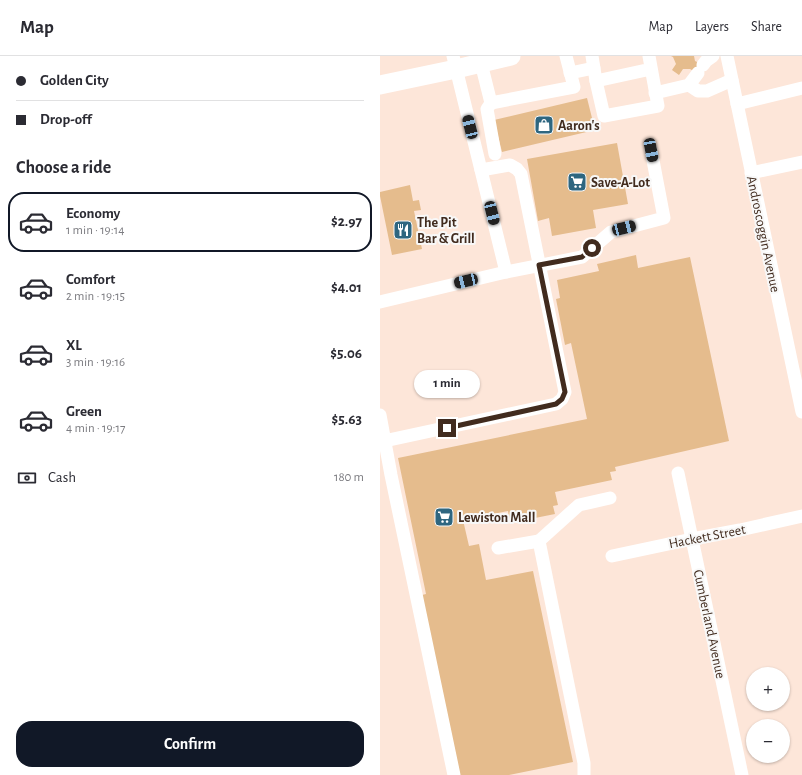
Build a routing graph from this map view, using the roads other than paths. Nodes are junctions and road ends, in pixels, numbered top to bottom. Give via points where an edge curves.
1 (511, 56) edge
2 (566, 56) edge
3 (713, 56) edge
4 (726, 56) edge
5 (650, 62) edge
6 (455, 63) edge
7 (481, 63) junction
8 (594, 68) edge
9 (570, 73) junction
10 (732, 80) junction
11 (380, 85) edge
12 (689, 85) junction
13 (802, 88) edge
14 (655, 93) junction
15 (491, 103) junction
16 (737, 104) junction
17 (651, 150) dead end
18 (495, 154) dead end
19 (802, 162) edge
20 (481, 170) junction
21 (752, 173) junction
22 (539, 265) junction
23 (506, 272) junction
24 (380, 302) edge
25 (802, 412) edge
26 (380, 415) edge
27 (383, 442) edge
28 (678, 473) dead end
29 (610, 498) dead end
30 (802, 516) edge
31 (692, 539) junction
32 (539, 541) junction
33 (498, 548) dead end
34 (612, 556) dead end
35 (454, 775) edge
36 (584, 775) edge
37 (742, 775) edge

1 - 7 highway
2 - 9 street
3 - 12 street via 706,61
4 - 10 street, Androscoggin Avenue
5 - 8 street
5 - 14 street
6 - 7 highway
6 - 11 highway
6 - 20 street
7 - 15 street
8 - 9 street
8 - 14 street via 604,116 658,106
9 - 15 street via 574,87
10 - 12 street via 707,91 698,91
10 - 16 street, Androscoggin Avenue
12 - 14 street
13 - 16 street
15 - 18 street via 487,109
16 - 21 street, Androscoggin Avenue
17 - 22 street via 664,218 611,232 582,257
19 - 21 street
20 - 22 street via 510,165 522,174
20 - 23 street
21 - 25 street, Androscoggin Avenue
22 - 23 street
22 - 27 street via 565,392 562,399 556,404
23 - 24 street
26 - 27 street
27 - 35 street
28 - 31 street, Cumberland Avenue
29 - 32 street via 579,505
30 - 31 street, Hackett Street
31 - 34 street, Hackett Street
31 - 37 street, Cumberland Avenue
32 - 33 street
32 - 36 street via 584,763

